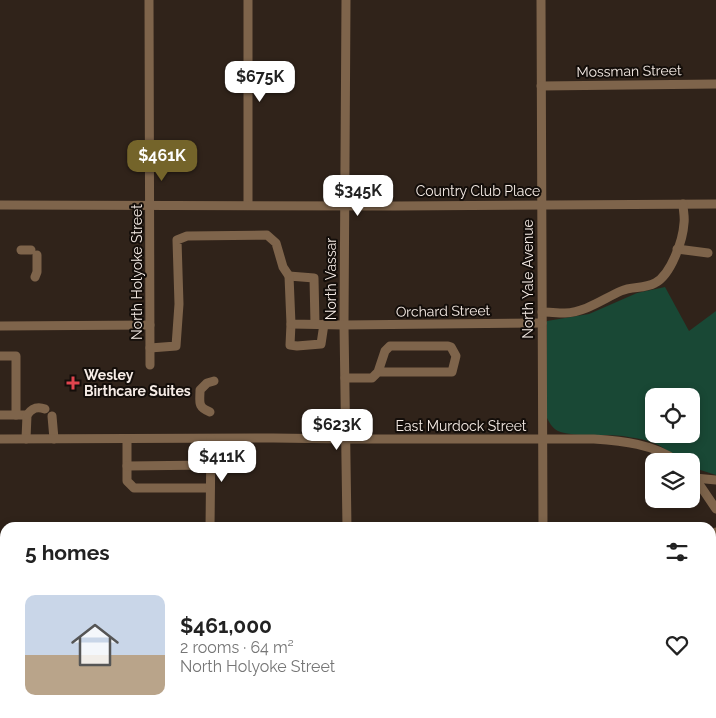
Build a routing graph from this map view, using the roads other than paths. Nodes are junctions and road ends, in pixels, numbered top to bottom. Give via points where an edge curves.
1 (149, 0) edge
2 (248, 0) edge
3 (346, 0) edge
4 (541, 0) edge
5 (716, 84) edge
6 (542, 86) junction
7 (0, 204) edge
8 (542, 204) junction
9 (683, 204) junction
10 (716, 204) edge
11 (150, 205) junction
12 (248, 205) junction
13 (344, 205) junction
14 (677, 249) junction
15 (30, 251) dead end
16 (708, 252) dead end
17 (289, 276) junction
18 (35, 277) dead end
19 (542, 312) junction
20 (542, 323) junction
21 (291, 324) junction
22 (319, 324) junction
23 (0, 326) edge
24 (150, 326) junction
25 (344, 326) junction
26 (150, 348) junction
27 (0, 356) edge
28 (150, 365) dead end
29 (378, 372) junction
30 (346, 378) junction
31 (214, 381) dead end
32 (45, 409) dead end
33 (210, 412) dead end
34 (0, 415) edge
35 (16, 415) junction
36 (27, 415) junction
37 (52, 416) dead end
38 (0, 439) edge
39 (26, 439) junction
40 (54, 439) junction
41 (127, 439) junction
42 (210, 439) junction
43 (347, 439) junction
44 (542, 439) junction
45 (662, 453) edge
46 (211, 465) junction
47 (127, 466) junction
48 (700, 477) edge
49 (716, 480) edge
50 (700, 486) edge
51 (210, 488) junction
52 (716, 509) edge
53 (210, 522) edge
54 (347, 522) edge
55 (543, 522) edge

1 - 11 street, North Holyoke Street
2 - 12 street
3 - 13 street, North Vassar
4 - 6 street, North Yale Avenue
5 - 6 street, Mossman Street
6 - 8 street, North Yale Avenue
7 - 11 street, Country Club Place
8 - 9 street, Country Club Place
8 - 13 street, Country Club Place
8 - 19 street, North Yale Avenue
9 - 10 street, Country Club Place
9 - 14 street via 684,223
11 - 12 street, Country Club Place
11 - 24 street, North Holyoke Street
12 - 13 street, Country Club Place
13 - 25 street, North Vassar
14 - 16 street
14 - 19 street via 667,273 655,284 623,290 579,311
15 - 18 street via 37,272
17 - 21 street
17 - 22 street via 314,278
17 - 26 street via 276,244 267,235 204,235 177,240 179,304 176,346
19 - 20 street, North Yale Avenue
20 - 25 street, Orchard Street
20 - 44 street, North Yale Avenue
21 - 22 street, Orchard Street
21 - 22 street via 290,345 297,346 321,344
22 - 25 street, Orchard Street
23 - 24 street
24 - 26 street, North Holyoke Street
25 - 30 street, North Vassar
26 - 28 street, North Holyoke Street
27 - 35 street via 16,356
29 - 29 street via 452,372 456,356 448,346 390,346 384,350
29 - 30 street via 372,378
30 - 43 street, North Vassar
31 - 33 street via 200,390 200,406
32 - 36 street via 36,408
34 - 35 street
35 - 36 street
36 - 39 street
37 - 40 street
38 - 39 street, East Murdock Street
39 - 40 street, East Murdock Street
40 - 41 street, East Murdock Street
41 - 42 street, East Murdock Street
41 - 47 street
42 - 43 street, East Murdock Street
42 - 46 street
43 - 44 street, East Murdock Street
43 - 54 street, North Vassar
44 - 45 street, East Murdock Street via 621,441
44 - 55 street, North Yale Avenue
46 - 47 street
46 - 51 street
47 - 51 street via 127,481 134,488
48 - 49 street
50 - 52 street
51 - 53 street

